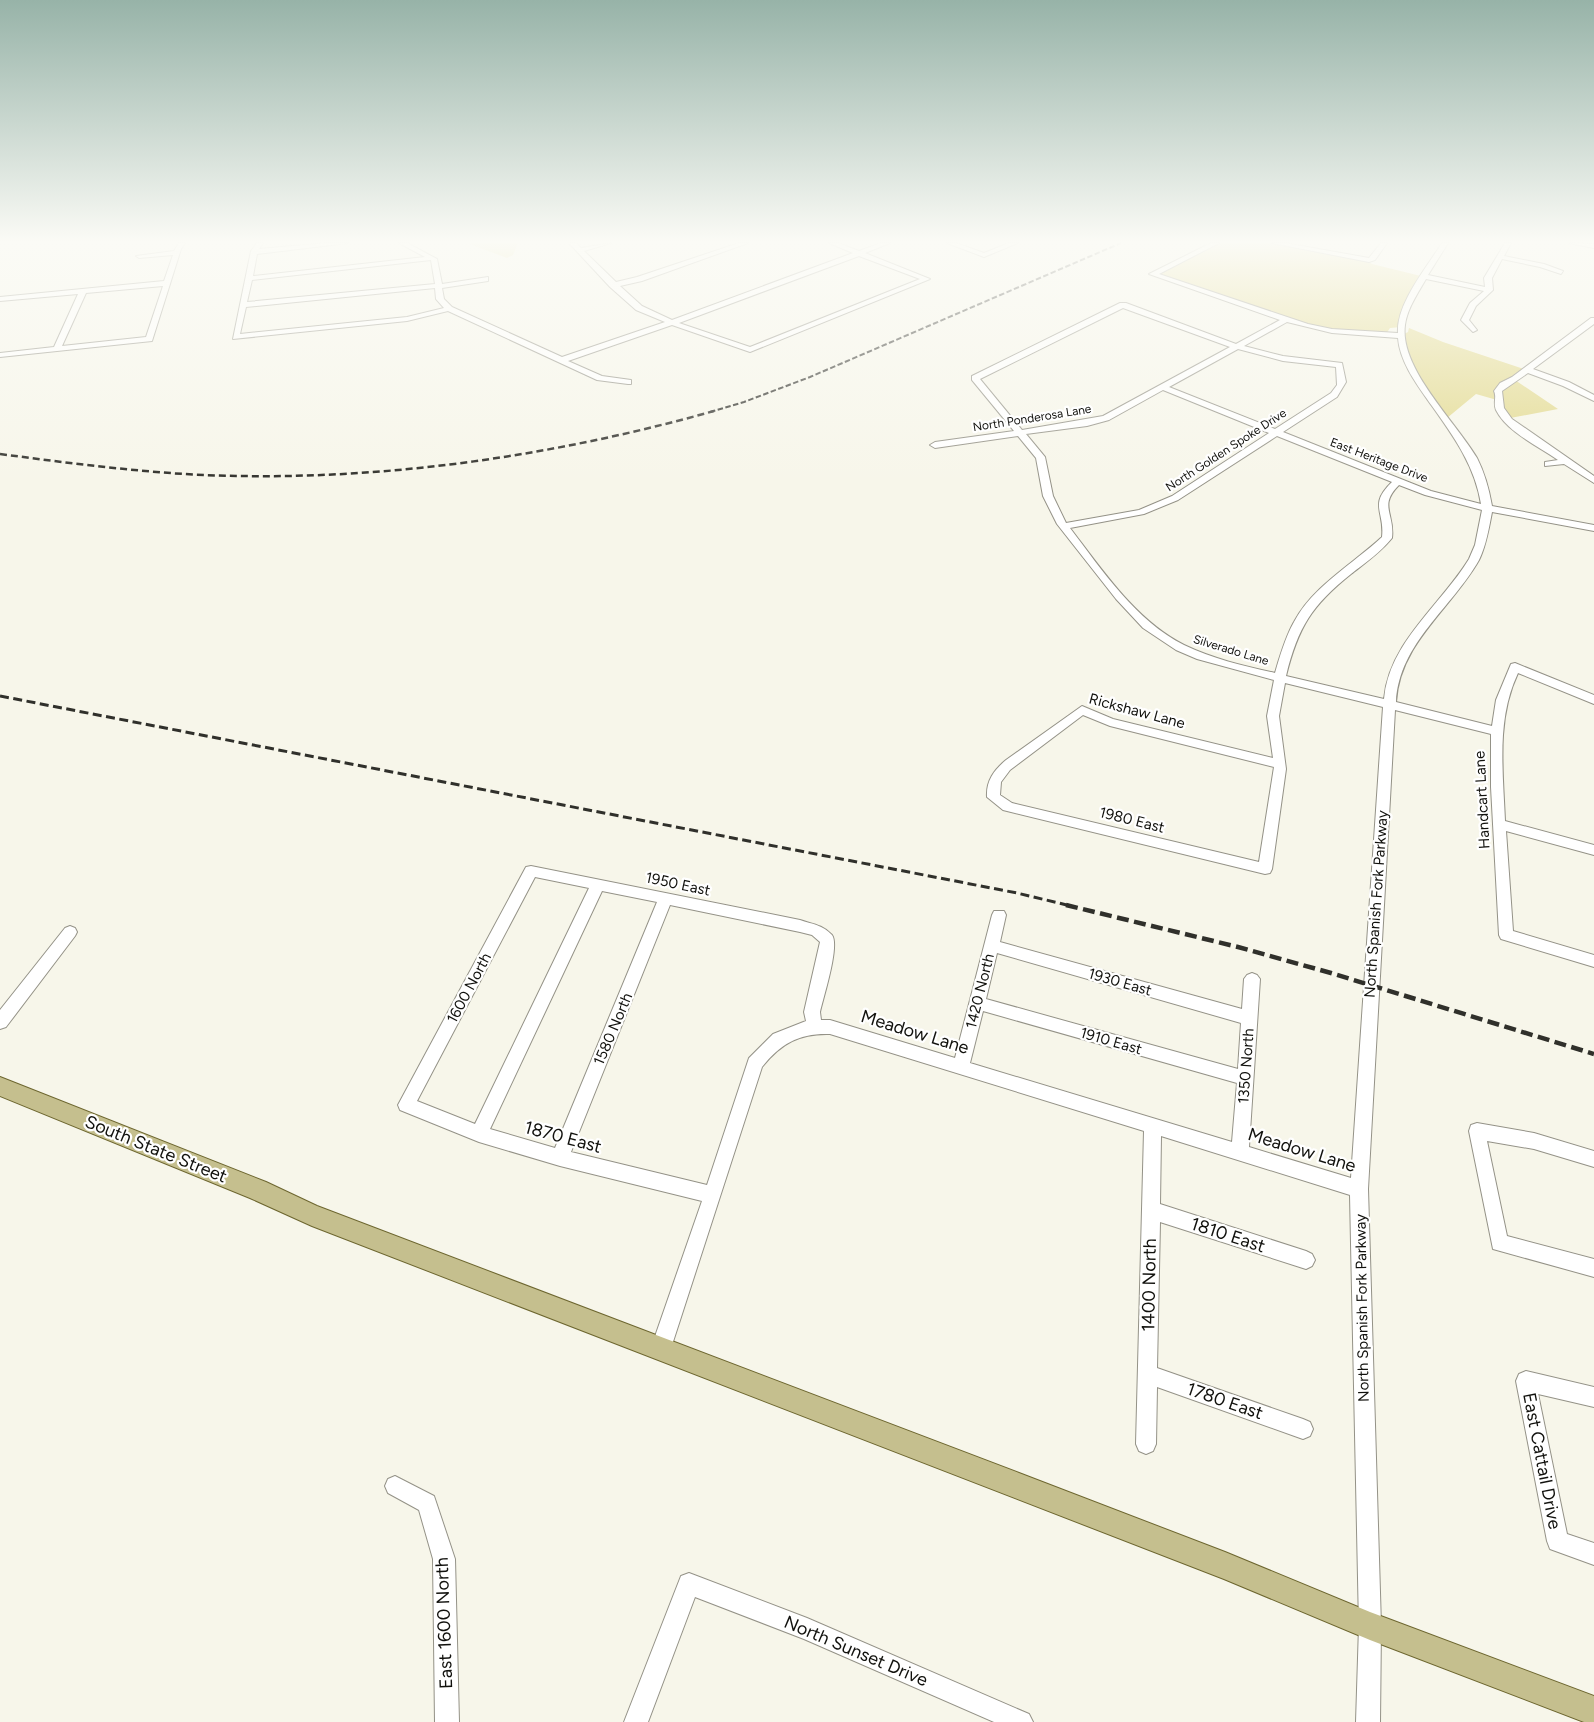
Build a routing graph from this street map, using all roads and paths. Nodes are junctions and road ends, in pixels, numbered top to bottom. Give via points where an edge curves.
1 (68, 323) edge
2 (154, 323) edge
3 (239, 323) edge
4 (371, 323) edge
5 (481, 323) edge
6 (670, 323) edge
7 (672, 323) edge
8 (816, 323) edge
9 (1086, 323) edge
10 (1174, 323) edge
11 (1280, 323) edge
12 (1302, 323) edge
13 (1403, 323) edge
14 (1468, 323) edge
15 (1590, 327) edge
16 (1474, 330) dead end
17 (1400, 336) junction
18 (1238, 346) junction
19 (57, 349) junction
20 (0, 355) edge
21 (562, 360) junction
22 (1527, 370) junction
23 (628, 382) dead end
24 (1164, 388) junction
25 (1594, 398) edge
26 (1021, 433) junction
27 (1276, 433) junction
28 (934, 445) dead end
29 (1566, 461) junction
30 (1548, 464) dead end
31 (1594, 480) edge
32 (1398, 481) junction
33 (1487, 508) junction
34 (1064, 526) junction
35 (1594, 528) edge
36 (1281, 678) junction
37 (1594, 700) edge
38 (1390, 706) junction
39 (1496, 731) junction
40 (1280, 764) junction
41 (994, 797) joint
42 (1499, 824) junction
43 (1594, 850) edge
44 (531, 871) joint
45 (598, 884) junction
46 (665, 899) junction
47 (999, 915) dead end
48 (70, 932) dead end
49 (992, 946) junction
50 (1594, 961) edge
51 (1252, 979) dead end
52 (977, 1003) junction
53 (1249, 1018) junction
54 (0, 1022) edge
55 (814, 1026) junction
56 (961, 1067) junction
57 (1245, 1078) junction
58 (0, 1086) edge
59 (406, 1105) joint
60 (1153, 1125) junction
61 (479, 1134) junction
62 (1240, 1152) junction
63 (560, 1158) junction
64 (1594, 1159) edge
65 (1359, 1189) junction
66 (713, 1194) junction
67 (1151, 1210) junction
68 (1306, 1260) dead end
69 (1594, 1268) edge
70 (661, 1348) junction
71 (1147, 1374) junction
72 (1594, 1397) edge
73 (1302, 1429) dead end
74 (1146, 1444) dead end
75 (395, 1486) dead end
76 (1594, 1554) edge
77 (689, 1584) joint
78 (1370, 1626) junction
79 (1594, 1711) edge
80 (447, 1722) edge
81 (636, 1722) edge
82 (1021, 1722) edge
83 (1368, 1722) edge

1 - 19 street
2 - 19 street via 149,339
3 - 4 street via 235,340
5 - 21 street
6 - 21 street
7 - 8 street via 750,350
9 - 26 street, Silverado Lane via 975,378
10 - 18 street, Silverado Lane
11 - 18 street, North Ponderosa Lane
12 - 17 street via 1320,329
13 - 17 street
14 - 16 street
15 - 22 street
17 - 33 street, North Spanish Fork Parkway via 1413,370 1466,447 1484,482
18 - 24 street, North Ponderosa Lane
18 - 27 street, North Golden Spoke Drive via 1287,361 1339,366 1342,387
19 - 20 street
21 - 23 street via 604,379
22 - 25 street
22 - 29 street via 1507,384 1508,387 1498,397 1499,408 1517,428
24 - 26 street, North Ponderosa Lane via 1106,418
24 - 27 street, East Heritage Drive
26 - 28 street, North Ponderosa Lane
26 - 34 street, Silverado Lane via 1040,457 1050,502
27 - 32 street, East Heritage Drive
27 - 34 street, North Golden Spoke Drive via 1158,506 1125,516
29 - 30 street
29 - 31 street
32 - 33 street, East Heritage Drive
32 - 36 street via 1381,500 1382,512 1390,527 1387,538 1304,613 1294,632
33 - 35 street, East Heritage Drive
33 - 38 street, North Spanish Fork Parkway via 1479,549 1404,655 1393,682
34 - 36 street, Silverado Lane via 1136,618 1153,632 1203,658
36 - 38 street, Silverado Lane
36 - 40 street via 1274,709
37 - 39 street, Handcart Lane via 1515,667 1500,701
38 - 39 street, Silverado Lane
38 - 65 street, North Spanish Fork Parkway
39 - 42 street, Handcart Lane
40 - 41 street, Rickshaw Lane via 1110,722 1082,710 999,773 992,786
40 - 41 street, 1980 East via 1265,869 1008,807
42 - 43 street
42 - 50 street, Handcart Lane via 1506,935
44 - 45 street, 1950 East
44 - 59 street, 1600 North
45 - 46 street, 1950 East
45 - 61 street
46 - 55 street, 1950 East via 817,931 826,940 827,950 812,1012
46 - 63 street, 1580 North
47 - 49 street, 1420 North
48 - 54 street
49 - 52 street, 1420 North
49 - 53 street, 1930 East
51 - 53 street, 1350 North
52 - 56 street, 1420 North
52 - 57 street, 1910 East
53 - 57 street, 1350 North
55 - 56 street, Meadow Lane via 830,1027
55 - 66 street, Meadow Lane via 795,1030 769,1045 754,1063
56 - 60 street, Meadow Lane
57 - 62 street, 1350 North
58 - 70 main road, South State Street via 312,1215
59 - 61 street, 1870 East
60 - 62 street, Meadow Lane
60 - 67 street, 1400 North
61 - 63 street, 1870 East
62 - 65 street, Meadow Lane
63 - 66 street, 1870 East
64 - 69 street via 1534,1141 1477,1131 1499,1243
65 - 78 street, North Spanish Fork Parkway
66 - 70 street, Meadow Lane
67 - 68 street, 1810 East
67 - 71 street, 1400 North
70 - 78 main road, South State Street via 1225,1566
71 - 73 street, 1780 East
71 - 74 street, 1400 North
72 - 76 street, East Cattail Drive via 1526,1381 1558,1541
75 - 80 street, East 1600 North via 427,1503 444,1559
77 - 81 street
77 - 82 street, North Sunset Drive via 807,1629
78 - 79 main road, South State Street
78 - 83 street, North Spanish Fork Parkway

